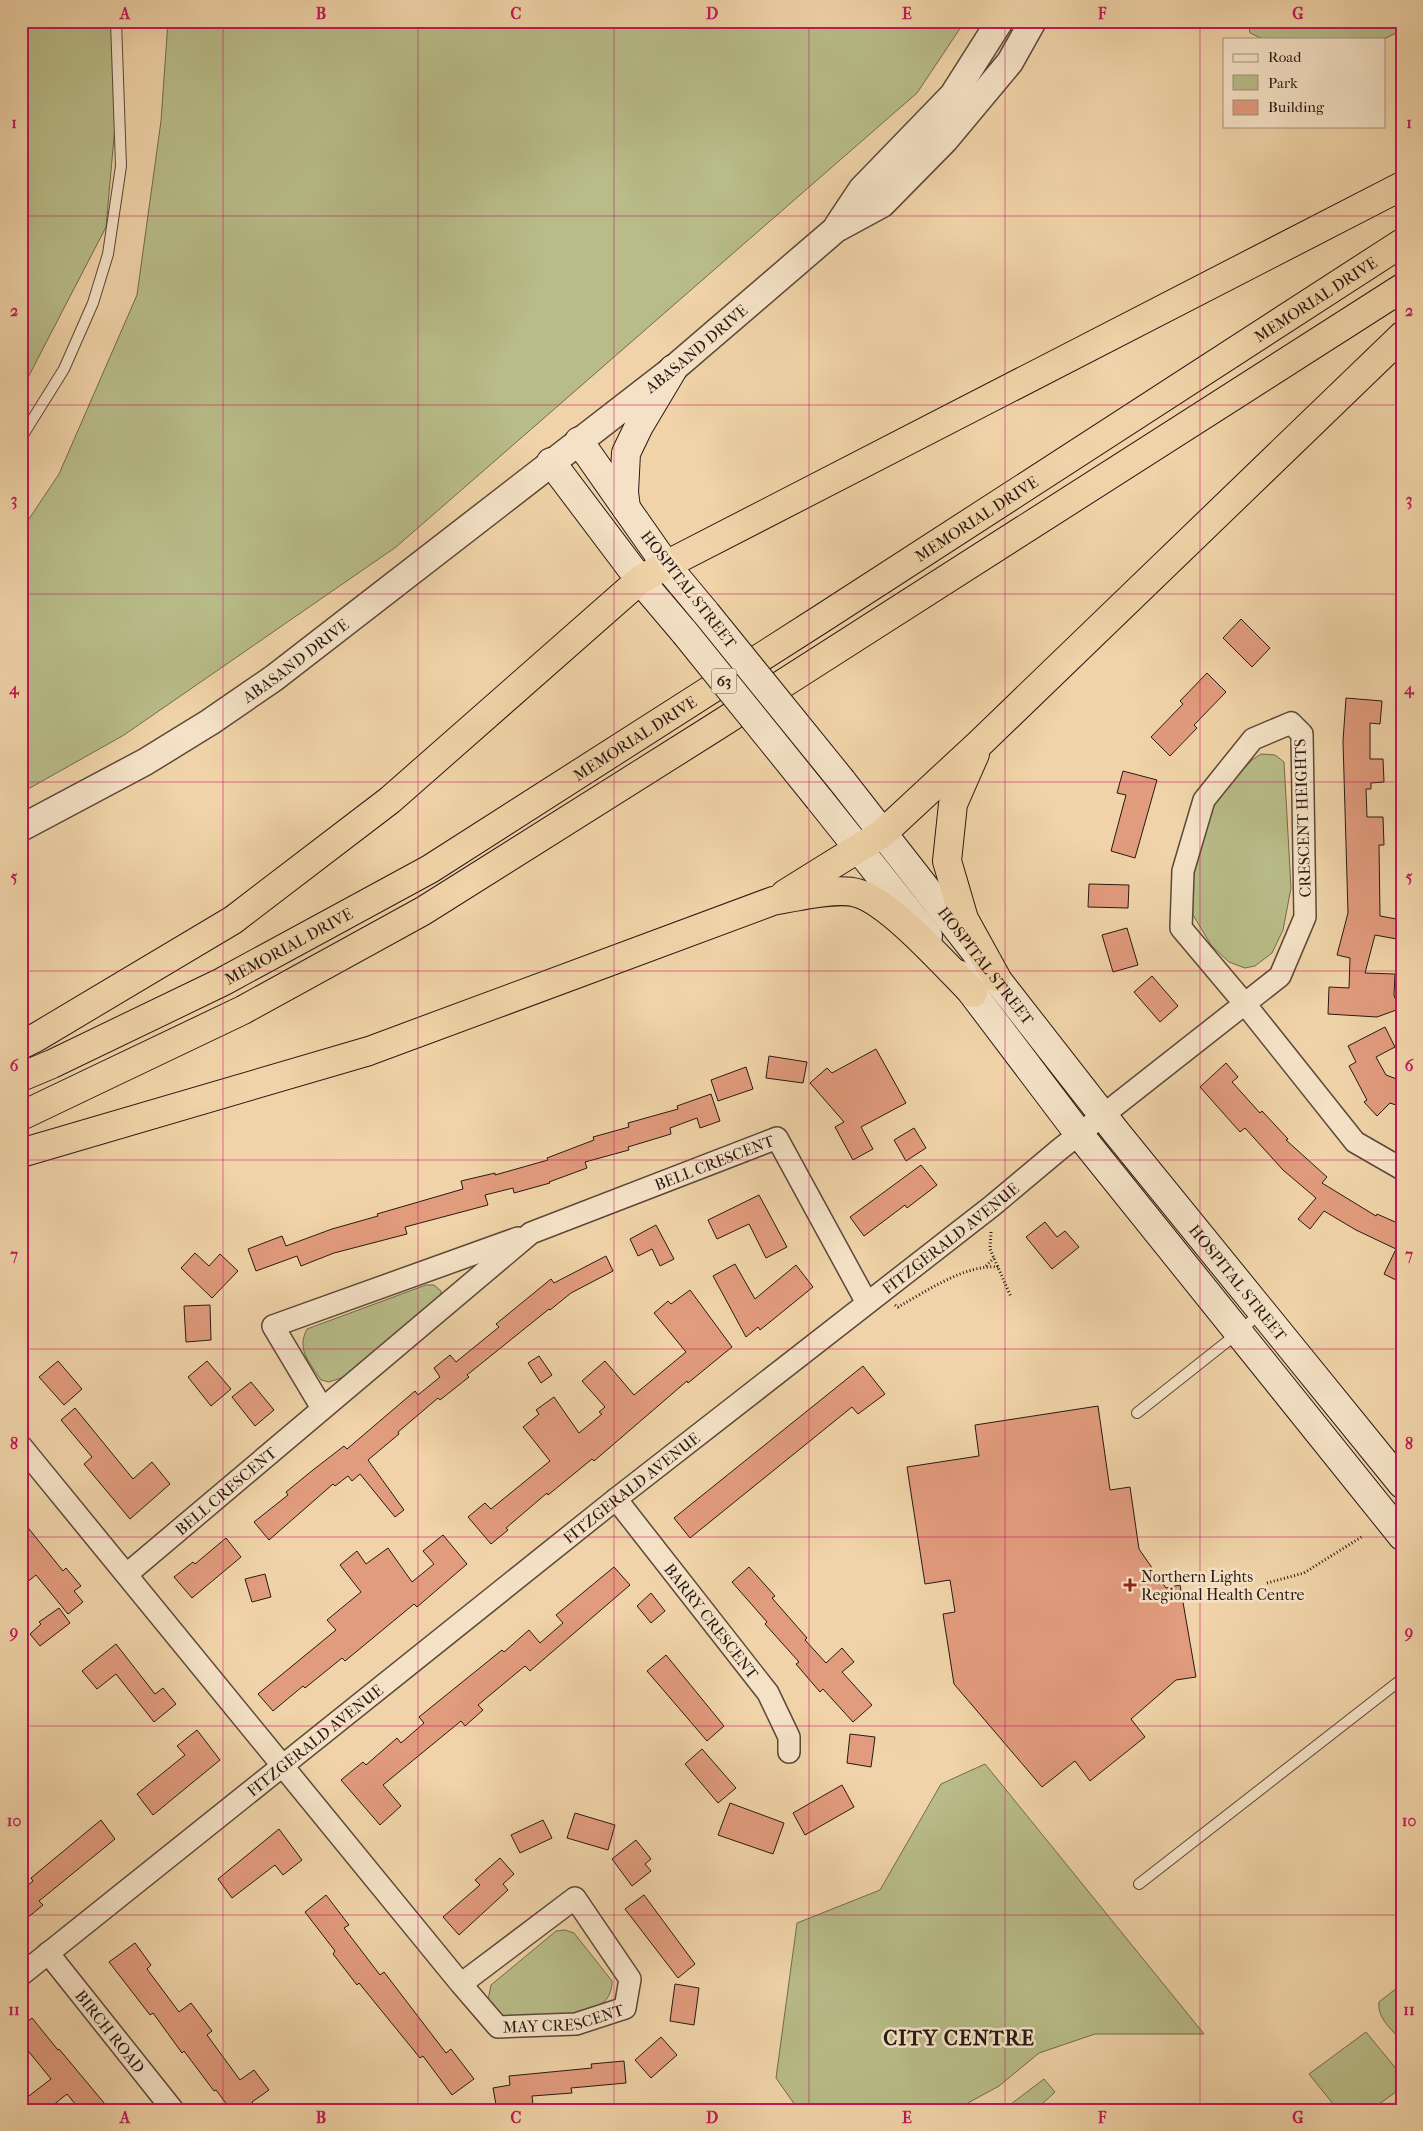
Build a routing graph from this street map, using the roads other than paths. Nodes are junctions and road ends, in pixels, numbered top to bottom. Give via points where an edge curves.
1 (116, 21) edge
2 (1000, 21) edge
3 (1033, 21) edge
4 (1402, 186) edge
5 (836, 229) junction
6 (1402, 243) edge
7 (1402, 288) edge
8 (1402, 336) edge
9 (673, 368) junction
10 (21, 438) edge
11 (579, 440) junction
12 (551, 462) junction
13 (626, 508) junction
14 (666, 565) junction
15 (640, 580) junction
16 (979, 744) junction
17 (21, 828) edge
18 (883, 833) junction
19 (858, 848) junction
20 (773, 901) junction
21 (996, 977) junction
22 (973, 993) junction
23 (1245, 1004) junction
24 (21, 1045) edge
25 (21, 1077) edge
26 (21, 1116) edge
27 (1104, 1116) junction
28 (1079, 1134) junction
29 (21, 1153) edge
30 (1402, 1169) edge
31 (531, 1233) junction
32 (872, 1298) junction
33 (1261, 1312) junction
34 (1238, 1332) junction
35 (322, 1408) junction
36 (1137, 1413) dead end
37 (21, 1446) edge
38 (1402, 1484) edge
39 (616, 1499) junction
40 (1402, 1536) edge
41 (127, 1574) junction
42 (1402, 1679) edge
43 (789, 1752) dead end
44 (282, 1766) junction
45 (1139, 1884) dead end
46 (48, 1953) junction
47 (21, 1975) edge
48 (460, 1984) junction
49 (173, 2110) edge

1 - 10 lane via 120,166 108,254 93,303 64,368
2 - 5 street, ABASAND DRIVE via 953,95 862,189
3 - 5 street, ABASAND DRIVE via 1010,62 946,140 882,204
4 - 14 highway
5 - 9 street, ABASAND DRIVE
6 - 25 highway, MEMORIAL DRIVE / 63 via 430,869 222,982
7 - 26 highway, MEMORIAL DRIVE / 63 via 423,911 243,1010
8 - 16 highway
9 - 11 street, ABASAND DRIVE
9 - 13 main road via 626,453
11 - 12 street, ABASAND DRIVE
11 - 13 main road, HOSPITAL STREET
12 - 15 main road
12 - 17 street, ABASAND DRIVE via 274,678 218,717 146,762
13 - 14 main road, HOSPITAL STREET
14 - 15 highway
14 - 18 main road, HOSPITAL STREET, bridge
15 - 19 main road, HOSPITAL STREET, bridge
15 - 24 highway via 390,800 233,920
16 - 18 highway
16 - 21 highway via 953,804 947,861 964,919
18 - 19 highway
18 - 21 main road, HOSPITAL STREET
19 - 20 highway
19 - 22 main road, HOSPITAL STREET
20 - 22 highway via 819,893 857,893 886,907
20 - 29 highway via 369,1051
21 - 27 main road, HOSPITAL STREET
22 - 28 main road, HOSPITAL STREET
23 - 23 street, CRESCENT HEIGHTS via 1280,976 1306,916 1302,734 1291,723 1253,740 1204,800 1183,871 1181,928
23 - 27 street, FITZGERALD AVENUE
23 - 30 street, CRESCENT HEIGHTS via 1355,1142
27 - 28 street, FITZGERALD AVENUE
27 - 33 main road, HOSPITAL STREET
28 - 32 street, FITZGERALD AVENUE
28 - 34 main road, HOSPITAL STREET
31 - 32 street, BELL CRESCENT via 777,1138
31 - 35 street, BELL CRESCENT
31 - 35 street, BELL CRESCENT via 274,1326
32 - 39 street, FITZGERALD AVENUE
33 - 34 lane
33 - 38 main road, HOSPITAL STREET
34 - 36 lane
34 - 40 main road, HOSPITAL STREET
35 - 41 street, BELL CRESCENT
37 - 41 street
39 - 43 street, BARRY CRESCENT via 768,1693 789,1737
39 - 44 street, FITZGERALD AVENUE
41 - 44 street
42 - 45 lane
44 - 46 street, FITZGERALD AVENUE
44 - 48 street, MAY CRESCENT
46 - 47 street, FITZGERALD AVENUE
46 - 49 street, BIRCH ROAD
48 - 48 street, MAY CRESCENT via 498,2027 576,2024 625,2008 630,1979 576,1898

